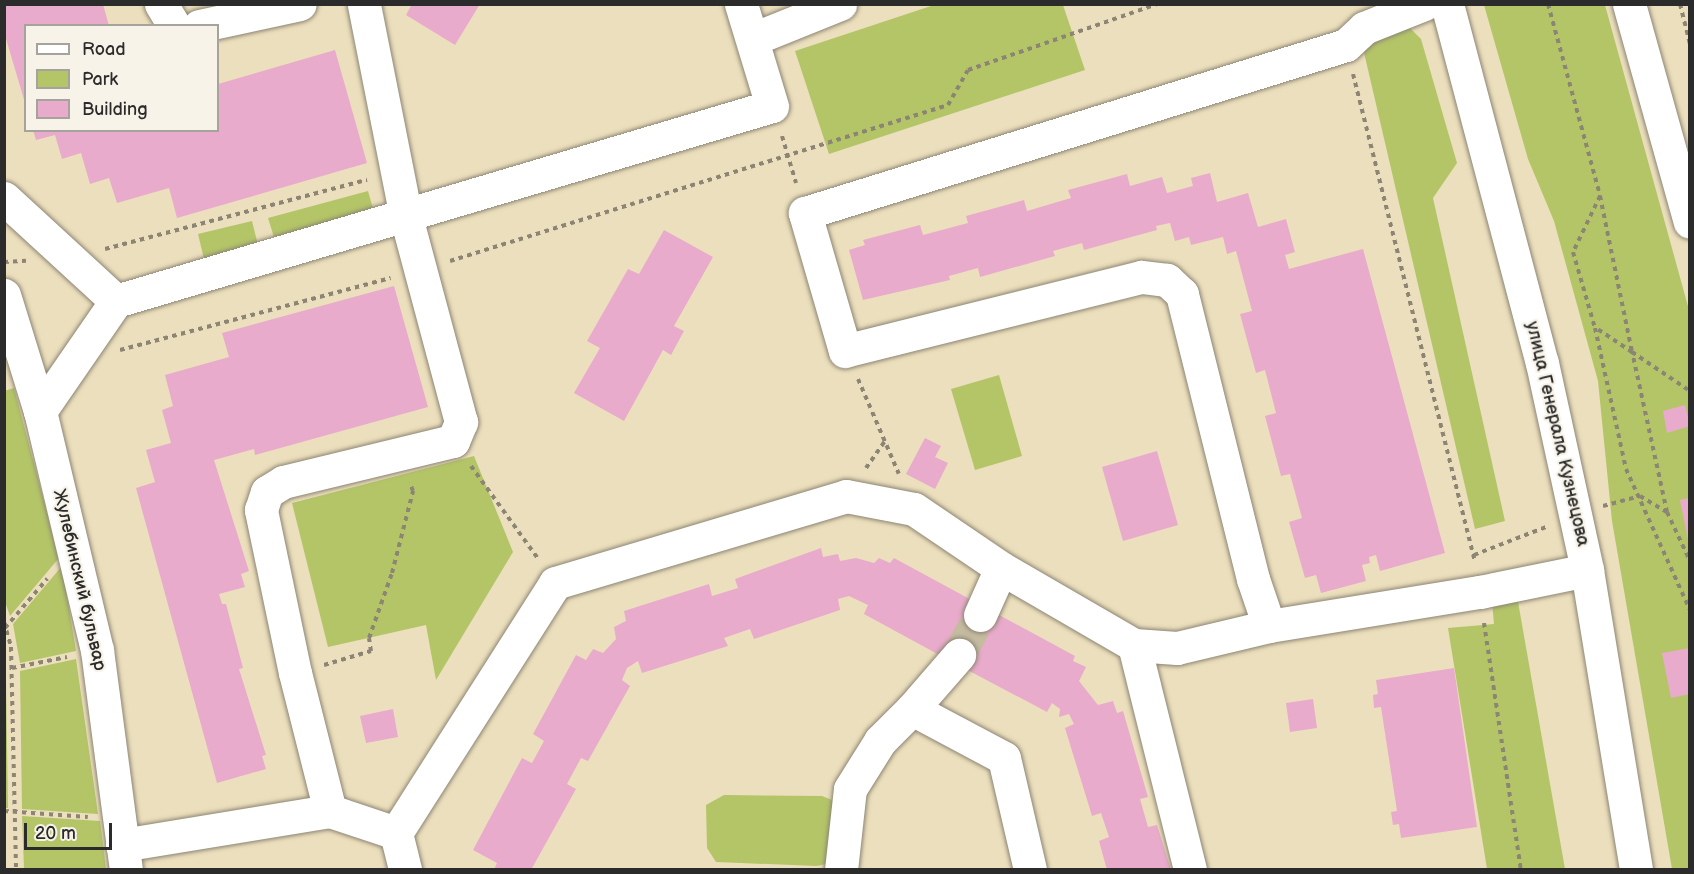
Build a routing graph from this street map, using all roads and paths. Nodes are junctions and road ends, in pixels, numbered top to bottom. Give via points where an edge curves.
1 (162, 4) edge
2 (300, 4) edge
3 (364, 4) edge
4 (741, 4) edge
5 (840, 4) edge
6 (1157, 4) edge
7 (1424, 4) edge
8 (1447, 4) edge
9 (1548, 4) edge
10 (1629, 4) edge
11 (1680, 4) edge
12 (173, 24) edge
13 (208, 24) edge
14 (753, 39) junction
15 (1689, 44) edge
16 (1346, 45) junction
17 (1600, 196) junction
18 (4, 198) edge
19 (406, 217) junction
20 (1689, 222) edge
21 (420, 270) junction
22 (4, 295) edge
23 (116, 301) junction
24 (1595, 328) junction
25 (845, 351) junction
26 (1632, 352) junction
27 (73, 363) junction
28 (1689, 391) edge
29 (40, 411) junction
30 (453, 441) junction
31 (403, 456) junction
32 (1640, 496) junction
33 (914, 509) junction
34 (1667, 512) junction
35 (1575, 515) junction
36 (73, 548) junction
37 (1474, 555) junction
38 (1689, 561) edge
39 (1001, 568) junction
40 (1587, 570) junction
41 (555, 583) junction
42 (1480, 592) junction
43 (1689, 610) edge
44 (980, 615) tunnel mouth
45 (5, 626) edge
46 (1269, 626) junction
47 (1134, 645) junction
48 (97, 650) junction
49 (959, 656) tunnel mouth
50 (12, 668) junction
51 (295, 673) junction
52 (912, 709) junction
53 (4, 811) edge
54 (330, 811) junction
55 (15, 812) junction
56 (396, 832) junction
57 (122, 844) edge
58 (16, 870) edge
59 (405, 870) edge
60 (841, 870) edge
61 (1030, 870) edge
62 (1190, 870) edge
63 (1521, 870) edge
64 (1636, 870) edge

1 - 12 main road
2 - 13 main road
3 - 19 main road
4 - 14 main road
5 - 14 main road
6 - 21 path via 968,70 948,105
7 - 16 main road via 1364,28
8 - 35 main road, улица Генерала Кузнецова via 1537,341
9 - 17 path
10 - 20 main road
11 - 15 path
14 - 19 main road via 772,106
16 - 25 main road via 805,213
16 - 37 path
17 - 24 path via 1573,252
17 - 26 path
18 - 23 main road
19 - 21 main road
19 - 23 main road
21 - 27 path
21 - 30 main road via 460,422
22 - 29 main road, Жулебинский бульвар
23 - 27 main road
24 - 26 path
24 - 32 path via 1626,469
25 - 33 path
25 - 46 main road via 1141,277 1167,280 1182,294 1253,579
26 - 28 path
26 - 34 path
27 - 29 main road
29 - 36 main road, Жулебинский бульвар
30 - 31 main road
30 - 41 path
31 - 51 path via 413,491 392,573 369,638 371,651
31 - 51 main road via 283,482 267,492 261,510
32 - 34 path
32 - 35 path
32 - 43 path
33 - 39 main road
33 - 41 main road via 846,496
34 - 38 path
35 - 37 path
35 - 40 main road, улица Генерала Кузнецова
36 - 45 path
36 - 48 main road, Жулебинский бульвар
37 - 42 path
39 - 44 main road
39 - 47 main road
40 - 42 main road
40 - 64 main road, улица Генерала Кузнецова
41 - 56 main road
42 - 46 main road
42 - 63 path
45 - 50 path
46 - 47 main road via 1178,648
47 - 62 main road
48 - 50 path
48 - 57 main road, Жулебинский бульвар
49 - 52 main road
50 - 55 path
51 - 54 main road
52 - 60 main road via 880,741 850,789
52 - 61 main road via 1004,758
53 - 55 path
54 - 56 main road
54 - 57 main road
55 - 57 path
55 - 58 path
56 - 59 main road

